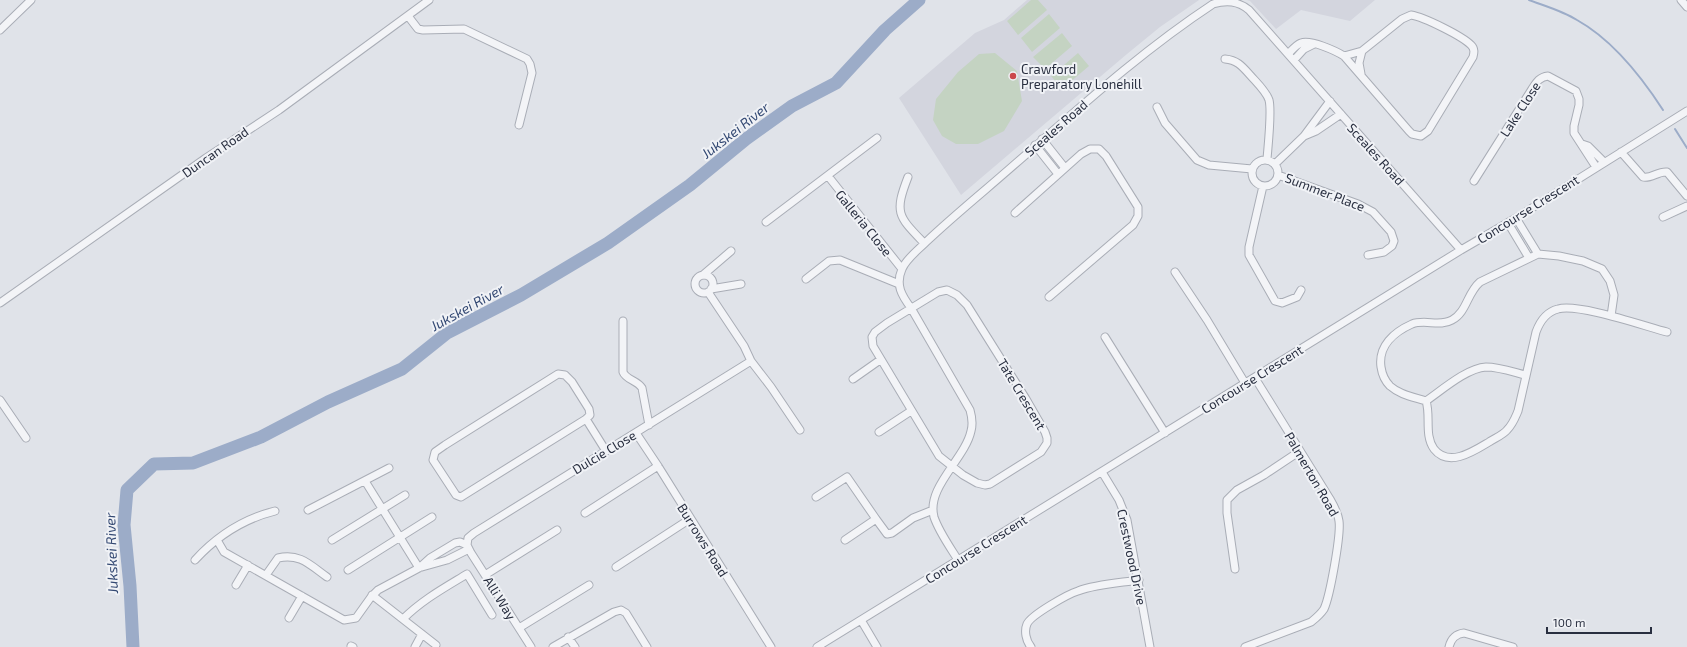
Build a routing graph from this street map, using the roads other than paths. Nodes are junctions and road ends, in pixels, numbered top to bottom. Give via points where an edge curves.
1 (31, 0) edge
2 (429, 0) edge
3 (1681, 0) edge
4 (1687, 7) edge
5 (408, 16) junction
6 (0, 30) edge
7 (1314, 44) junction
8 (1362, 51) junction
9 (1288, 54) junction
10 (1344, 56) junction
11 (1225, 59) dead end
12 (1294, 60) junction
13 (1360, 74) junction
14 (1330, 101) junction
15 (1157, 107) dead end
16 (1687, 111) edge
17 (1341, 114) junction
18 (519, 125) dead end
19 (1304, 136) junction
20 (877, 138) dead end
21 (1042, 139) junction
22 (1582, 144) junction
23 (1035, 145) junction
24 (1621, 152) junction
25 (1267, 160) junction
26 (1604, 162) junction
27 (1275, 164) junction
28 (1596, 167) junction
29 (1065, 168) junction
30 (1252, 169) junction
31 (1058, 174) junction
32 (1278, 174) junction
33 (828, 176) junction
34 (908, 176) dead end
35 (1474, 181) dead end
36 (1263, 186) junction
37 (1687, 196) edge
38 (1687, 206) edge
39 (1016, 213) dead end
40 (1664, 217) dead end
41 (1516, 218) junction
42 (766, 222) dead end
43 (1508, 222) junction
44 (924, 243) junction
45 (731, 250) dead end
46 (1461, 250) junction
47 (1538, 254) junction
48 (1368, 255) dead end
49 (1528, 258) junction
50 (902, 269) junction
51 (1175, 272) dead end
52 (703, 275) junction
53 (806, 279) dead end
54 (741, 284) dead end
55 (899, 284) junction
56 (710, 290) junction
57 (1302, 290) dead end
58 (1049, 297) dead end
59 (0, 303) edge
60 (911, 308) junction
61 (1611, 316) junction
62 (623, 321) dead end
63 (1667, 332) dead end
64 (1105, 337) dead end
65 (880, 360) junction
66 (751, 361) junction
67 (1525, 375) junction
68 (1255, 378) junction
69 (853, 379) dead end
70 (1245, 383) junction
71 (0, 400) edge
72 (1426, 401) junction
73 (911, 411) junction
74 (586, 419) junction
75 (649, 425) junction
76 (800, 430) dead end
77 (879, 432) dead end
78 (636, 433) junction
79 (1165, 433) junction
80 (26, 438) dead end
81 (606, 451) junction
82 (1300, 451) junction
83 (658, 466) junction
84 (953, 466) junction
85 (389, 468) dead end
86 (1102, 472) junction
87 (366, 481) junction
88 (405, 495) dead end
89 (816, 497) dead end
90 (383, 508) junction
91 (308, 510) dead end
92 (933, 510) junction
93 (275, 511) dead end
94 (585, 513) dead end
95 (432, 518) dead end
96 (690, 519) junction
97 (876, 520) junction
98 (557, 530) dead end
99 (401, 536) junction
100 (217, 540) junction
101 (332, 540) dead end
102 (845, 540) dead end
103 (468, 547) junction
104 (195, 560) dead end
105 (958, 560) junction
106 (248, 565) junction
107 (616, 567) dead end
108 (420, 568) junction
109 (1235, 569) dead end
110 (348, 570) dead end
111 (266, 575) junction
112 (485, 575) junction
113 (327, 577) dead end
114 (1138, 580) junction
115 (589, 585) dead end
116 (236, 586) dead end
117 (372, 595) junction
118 (302, 596) junction
119 (492, 615) dead end
120 (289, 618) dead end
121 (403, 619) junction
122 (861, 620) junction
123 (519, 628) junction
124 (422, 634) junction
125 (568, 637) junction
126 (436, 645) dead end
127 (415, 647) edge
128 (531, 647) edge
129 (553, 647) edge
130 (575, 647) edge
131 (647, 647) edge
132 (771, 647) edge
133 (817, 647) edge
134 (877, 647) edge
135 (1031, 647) edge
136 (1150, 647) edge
137 (1245, 647) edge
138 (1449, 647) edge
139 (1513, 647) edge

1 - 6 street
2 - 5 street, Duncan Road
3 - 4 street
5 - 18 street via 418,29 464,29 527,59 532,73
5 - 59 street, Duncan Road via 279,110 206,158
7 - 9 street via 1302,43
7 - 10 street
7 - 12 street via 1304,49
8 - 10 street
8 - 13 street
8 - 13 street via 1402,19 1411,16 1433,23 1460,38 1471,45 1474,53 1428,131 1421,136 1409,131
9 - 12 street, Sceales Road
9 - 21 street, Sceales Road via 1244,6 1232,0 1220,1 1140,56
10 - 13 street
11 - 25 street via 1238,62 1268,98 1270,108
12 - 14 street, Sceales Road
14 - 17 street, Sceales Road
14 - 19 street
15 - 30 street via 1165,124 1197,160 1209,165
16 - 24 street, Concourse Crescent
17 - 19 street
17 - 46 street, Sceales Road
19 - 27 street
20 - 33 street, Galleria Close
21 - 23 street, Sceales Road
21 - 29 street
22 - 26 street via 1588,146
22 - 28 street, Lake Close
22 - 35 street, Lake Close via 1574,129 1579,105 1576,91 1548,76 1541,78
23 - 31 street
23 - 44 street, Sceales Road
24 - 26 street, Concourse Crescent
24 - 37 street via 1643,177 1666,172
25 - 27 street
25 - 30 street via 1261,160
26 - 28 street, Concourse Crescent
27 - 32 street
28 - 41 street, Concourse Crescent
29 - 31 street
29 - 58 street via 1085,151 1099,149 1135,201 1138,216 1133,225
30 - 36 street via 1254,180
31 - 39 street
32 - 36 street via 1275,182
32 - 48 street, Summer Place via 1373,212 1391,232 1394,241 1384,252
33 - 42 street, Galleria Close
33 - 50 street, Galleria Close
34 - 44 street via 899,202 900,213 904,222
36 - 57 street via 1249,255 1275,301 1282,303 1296,297
38 - 40 street
41 - 43 street, Concourse Crescent
41 - 47 street
43 - 46 street, Concourse Crescent
43 - 49 street
44 - 50 street, Sceales Road
45 - 52 street
46 - 68 street, Concourse Crescent
47 - 49 street
47 - 61 street via 1583,261 1602,269 1610,281 1614,295
49 - 72 street via 1480,282 1461,312 1450,321 1414,324 1394,335 1384,345 1380,359 1385,380 1398,392
50 - 55 street, Sceales Road
51 - 70 street
52 - 56 street via 713,281
52 - 56 street via 696,279 696,287 701,292
53 - 55 street via 829,261 840,260
54 - 56 street
55 - 60 street
56 - 66 street
60 - 65 street via 873,334 873,346
60 - 84 street via 970,410 971,432
60 - 84 street, Tate Crescent via 944,290 961,298 1026,399 1047,438 1042,452 990,484 977,483
61 - 63 street
61 - 67 street via 1572,308 1551,312 1540,322
62 - 75 street via 624,376 642,388
64 - 79 street
65 - 69 street
65 - 73 street
66 - 75 street, Dulcie Close
66 - 76 street
67 - 72 street via 1494,368 1477,369 1454,381
67 - 72 street via 1518,411 1506,432 1475,451 1459,457 1444,456 1432,446 1428,435 1429,414
68 - 70 street, Concourse Crescent
68 - 82 street, Palmerton Road
70 - 79 street, Concourse Crescent
71 - 80 street
73 - 77 street
73 - 84 street via 939,456
74 - 74 street via 590,415 589,409 567,377 558,374 445,445 435,452 433,460 456,494 461,497
74 - 81 street
75 - 78 street, Dulcie Close
78 - 81 street, Dulcie Close
78 - 83 street, Burrows Road
79 - 86 street, Concourse Crescent
81 - 103 street, Dulcie Close via 474,533 468,538
82 - 109 street via 1237,490 1227,500 1226,514
82 - 137 street, Palmerton Road via 1330,499 1339,522 1338,543 1327,601 1311,622
83 - 94 street
83 - 96 street, Burrows Road
84 - 92 street via 935,496
85 - 87 street
86 - 105 street, Concourse Crescent
86 - 114 street, Crestwood Drive via 1125,512
87 - 90 street
87 - 91 street
88 - 90 street
89 - 97 street via 847,477
90 - 99 street
90 - 101 street
92 - 97 street via 913,518 889,534 885,533
92 - 105 street
93 - 100 street via 246,521
95 - 99 street
96 - 107 street
96 - 132 street, Burrows Road
97 - 102 street
98 - 112 street
99 - 108 street
99 - 110 street
100 - 104 street
100 - 106 street via 224,552
103 - 108 street via 447,560
103 - 108 street via 460,542 455,543 430,558
103 - 112 street, Alli Way
105 - 122 street, Concourse Crescent
106 - 111 street
106 - 116 street
108 - 117 street
111 - 113 street via 278,558 294,557 303,560
111 - 118 street
112 - 123 street, Alli Way
114 - 135 street via 1085,589 1054,603 1027,623 1026,637
114 - 136 street, Crestwood Drive
115 - 123 street
117 - 118 street via 356,618 351,620 344,620
117 - 121 street
118 - 120 street
119 - 121 street via 467,574 428,597
121 - 124 street
122 - 133 street, Concourse Crescent
122 - 134 street
123 - 128 street, Alli Way
124 - 126 street
124 - 127 street
125 - 129 street
125 - 130 street
125 - 131 street via 620,610 626,614
138 - 139 street via 1453,637 1458,634 1469,634

